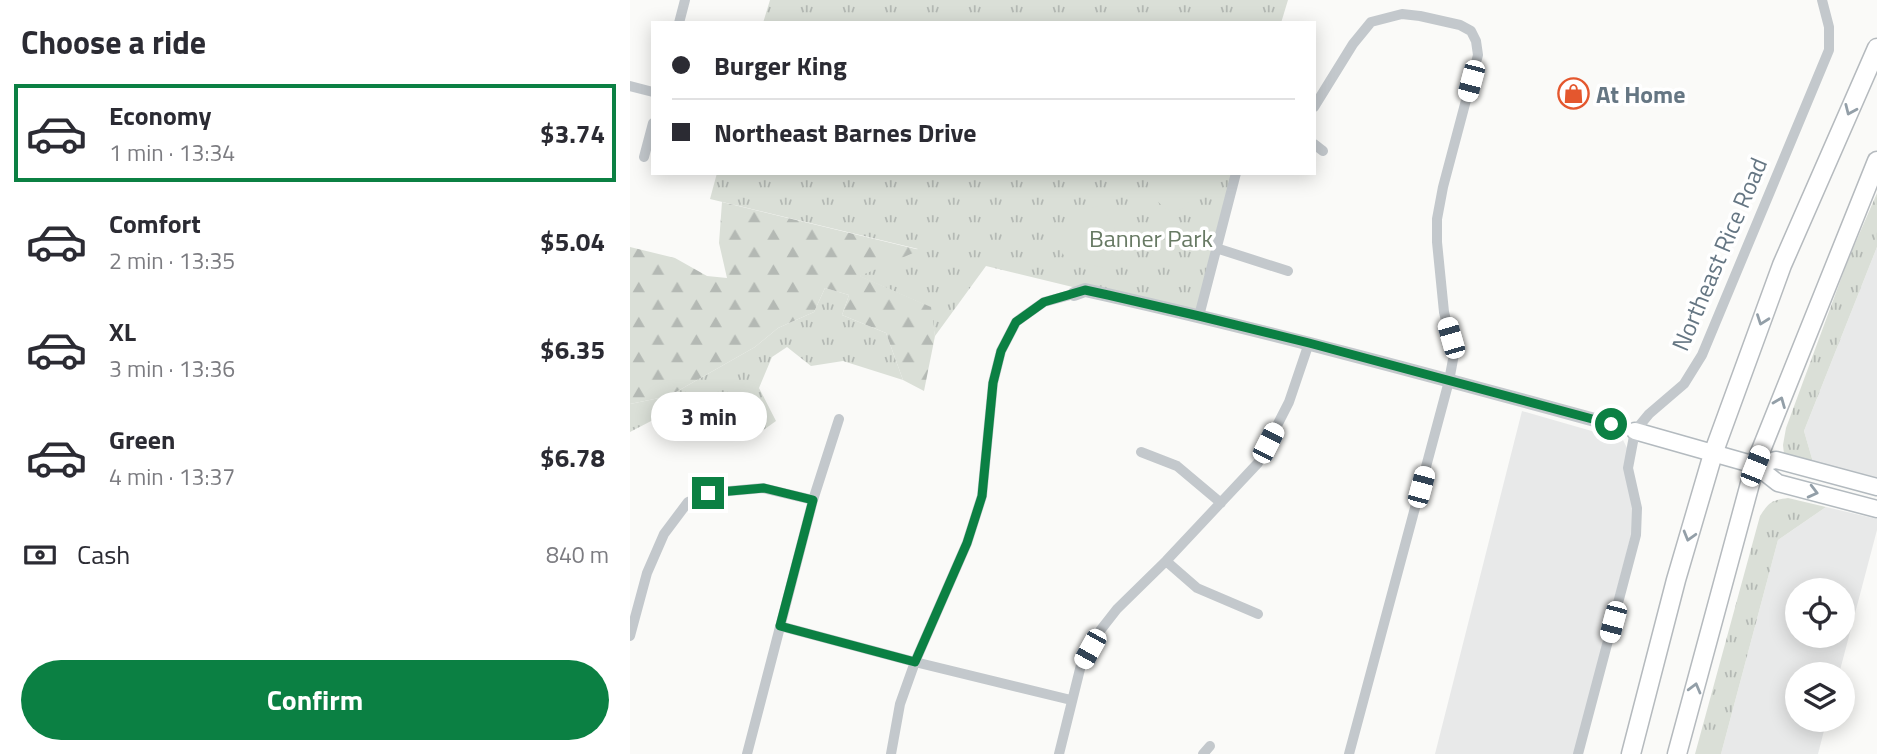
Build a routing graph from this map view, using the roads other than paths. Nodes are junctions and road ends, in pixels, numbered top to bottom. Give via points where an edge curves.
1 (685, 0) edge
2 (1822, 0) edge
3 (680, 21) edge
4 (1877, 48) edge
5 (630, 86) edge
6 (651, 91) edge
7 (1316, 104) edge
8 (651, 130) edge
9 (643, 158) dead end
10 (1877, 161) edge
11 (1235, 175) edge
12 (1216, 248) junction
13 (1288, 271) dead end
14 (1074, 293) joint
15 (1199, 316) junction
16 (1309, 343) junction
17 (1449, 381) junction
18 (839, 419) dead end
19 (1635, 430) junction
20 (1141, 452) dead end
21 (1713, 454) junction
22 (1755, 466) junction
23 (1875, 486) edge
24 (813, 500) junction
25 (1221, 503) junction
26 (1873, 508) edge
27 (1167, 561) junction
28 (1258, 614) dead end
29 (780, 626) junction
30 (630, 636) edge
31 (915, 662) junction
32 (1071, 700) junction
33 (747, 754) edge
34 (891, 754) edge
35 (1059, 754) edge
36 (1349, 754) edge
37 (1578, 754) edge
38 (1631, 754) edge
39 (1677, 754) edge

1 - 3 street
2 - 19 street, Northeast Rice Road via 1829,50 1706,344 1684,384
4 -> 21 main road via 1782,265
5 - 6 street
7 - 17 street via 1371,22 1402,14 1420,16 1460,24 1476,41 1478,55 1437,219 1444,312 1454,355
8 - 9 street
22 -> 10 main road
11 - 12 street
12 - 13 street
12 - 15 street
14 - 15 street via 1085,290
14 - 31 street via 1044,302 1016,322 1001,351 993,383 982,496 967,543
15 - 16 street
16 - 17 street
16 - 25 street via 1289,402 1258,463
17 - 19 street
17 - 36 street
18 - 24 street
19 - 21 main road
19 - 37 street via 1628,468 1637,508 1636,535
20 - 25 street via 1177,466
21 - 22 main road
21 -> 38 main road
22 - 23 main road via 1776,460
22 -> 26 main road via 1778,483
39 -> 22 main road
23 - 26 main road
24 - 29 street
24 - 30 street via 764,488 708,493 688,502 663,534
25 - 27 street
27 - 28 street via 1197,588
27 - 32 street via 1099,632 1081,666
29 - 31 street
29 - 33 street
31 - 32 street
31 - 34 street via 900,704
32 - 35 street

